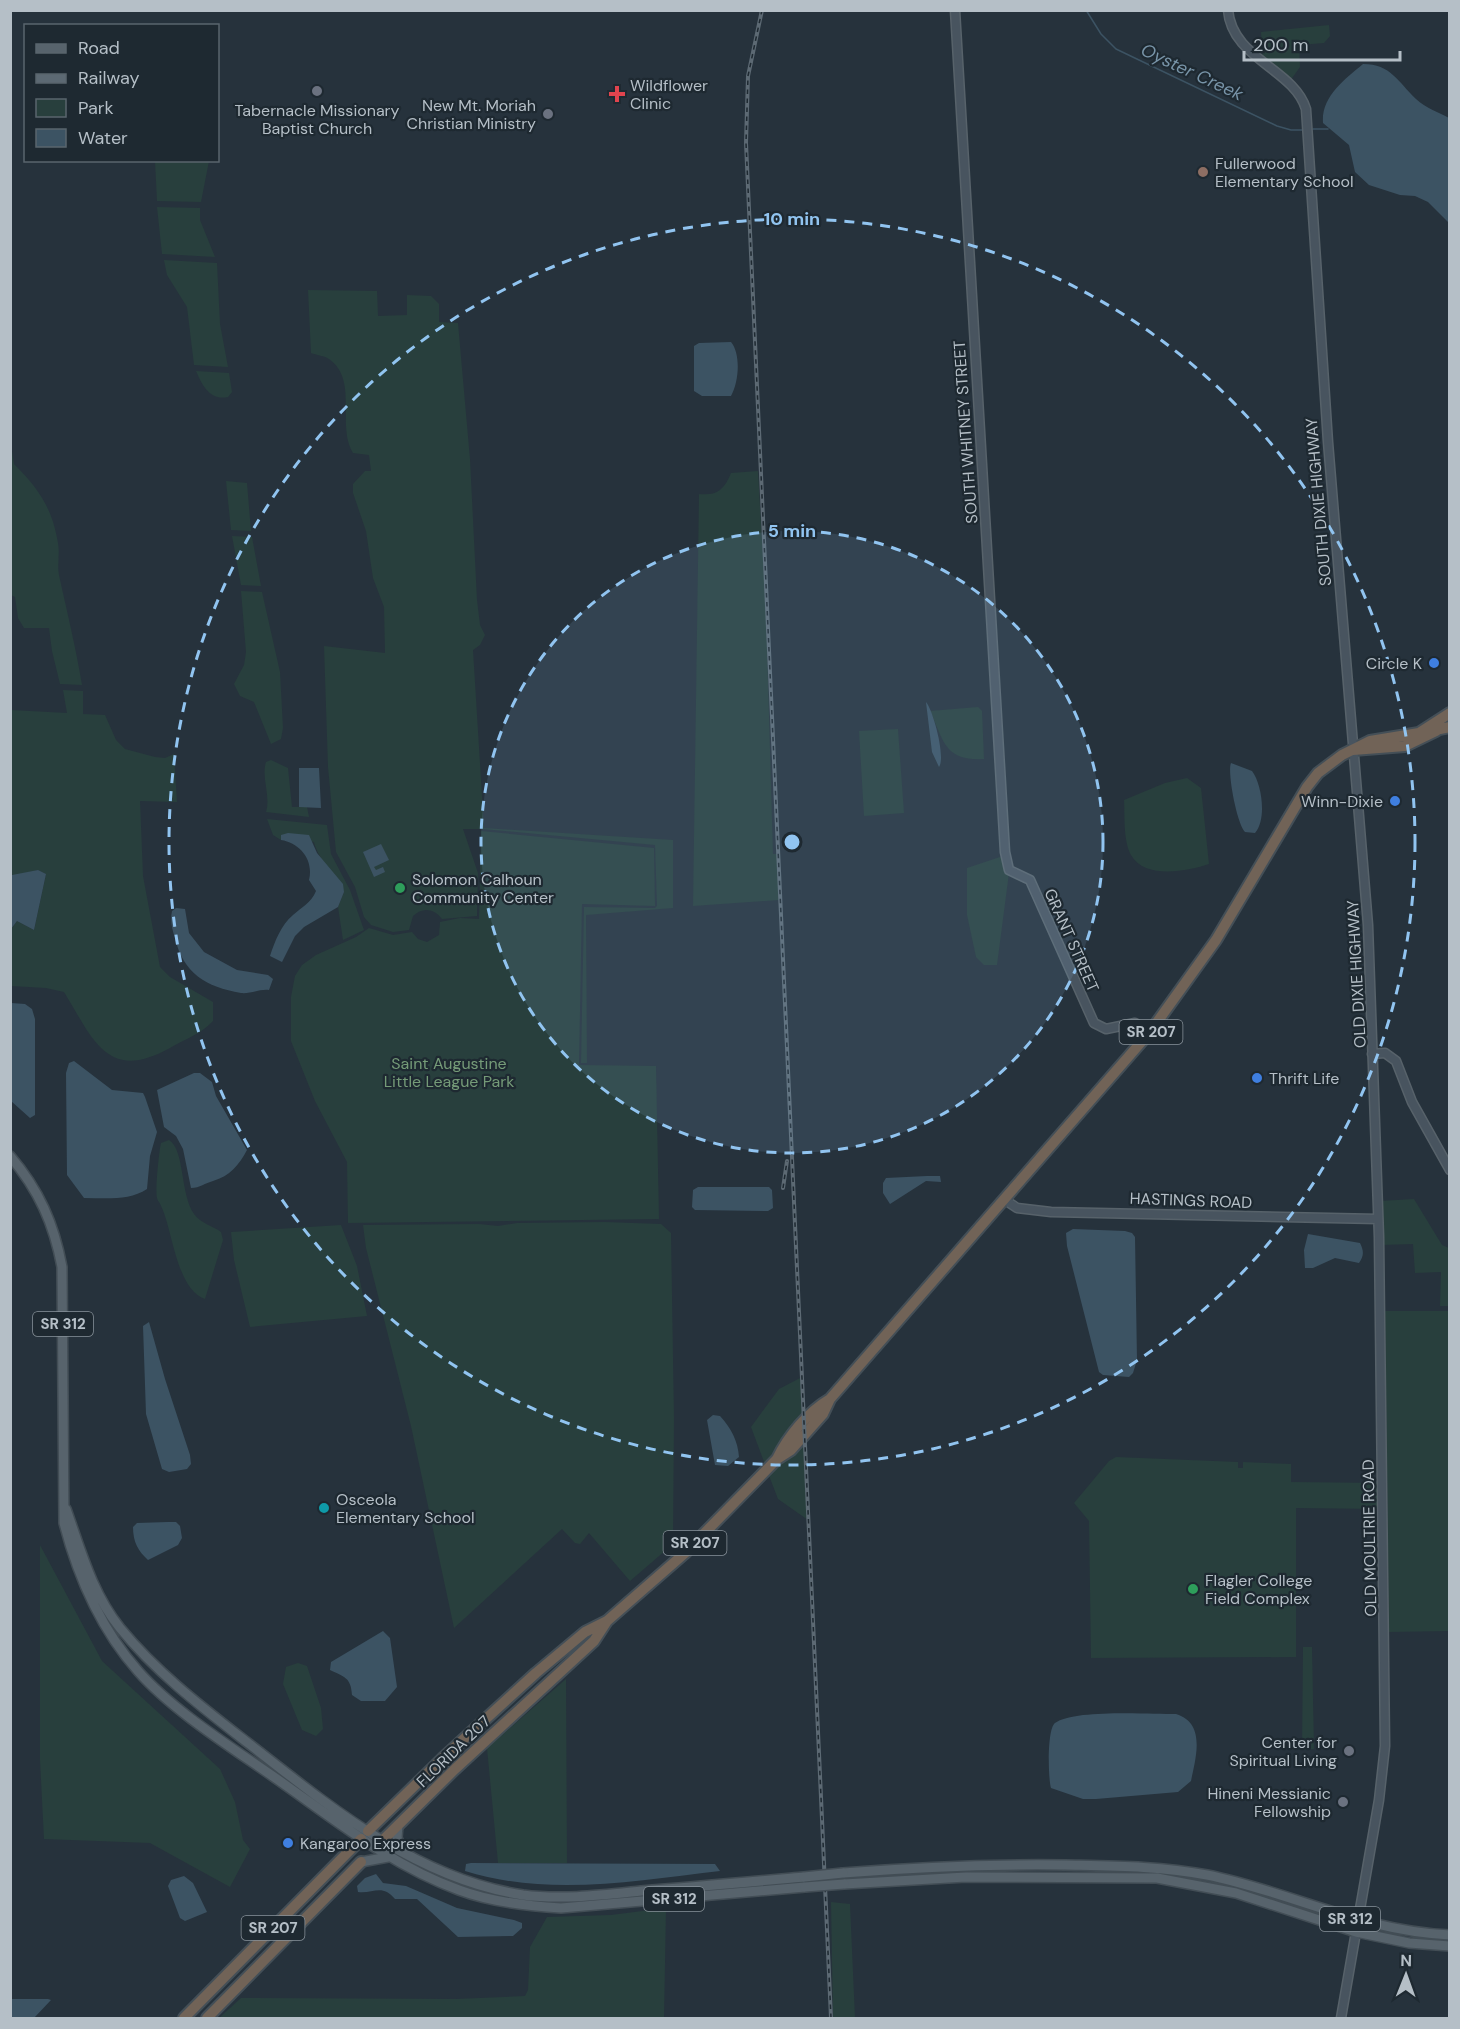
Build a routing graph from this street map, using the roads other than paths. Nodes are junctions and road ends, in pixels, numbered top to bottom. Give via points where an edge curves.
1 (956, 10) edge
2 (1228, 10) edge
3 (1449, 713) edge
4 (1446, 726) edge
5 (1353, 750) junction
6 (1005, 852) joint
7 (1366, 892) joint
8 (1150, 1032) junction
9 (1372, 1054) junction
10 (10, 1156) edge
11 (1449, 1170) edge
12 (1005, 1200) junction
13 (1378, 1219) junction
14 (65, 1505) junction
15 (607, 1621) junction
16 (165, 1676) junction
17 (151, 1684) junction
18 (398, 1825) junction
19 (365, 1835) junction
20 (379, 1844) junction
21 (404, 1853) junction
22 (392, 1858) junction
23 (361, 1862) junction
24 (1227, 1880) junction
25 (1201, 1885) junction
26 (588, 1896) junction
27 (543, 1907) junction
28 (1358, 1921) junction
29 (1356, 1932) junction
30 (1449, 1935) edge
31 (1449, 1946) edge
32 (184, 2019) edge
33 (207, 2019) edge
34 (1341, 2019) edge

1 - 6 main road, SOUTH WHITNEY STREET
2 - 5 main road, SOUTH DIXIE HIGHWAY via 1235,36 1298,95 1306,109
3 - 5 highway, SR 207 via 1419,733 1370,741
4 - 5 highway, SR 207 via 1405,746
5 - 7 main road, SOUTH DIXIE HIGHWAY
5 - 8 highway, SR 207 via 1332,761 1311,781 1216,940
6 - 8 main road, GRANT STREET via 1009,870 1030,880 1090,1018 1106,1029 1136,1023
7 - 9 main road, OLD DIXIE HIGHWAY
8 - 12 highway, SR 207
9 - 11 main road, OLD DIXIE HIGHWAY via 1385,1053 1396,1061 1412,1102
9 - 13 main road, OLD MOULTRIE ROAD
10 - 14 main road, SR 312 via 41,1198 62,1267
12 - 13 main road, HASTINGS ROAD via 1017,1208 1051,1212
12 - 15 highway, SR 207 via 830,1399 823,1414 791,1450
13 - 28 main road, OLD MOULTRIE ROAD via 1385,1746
14 - 16 main road, SR 312 via 86,1570 106,1606 120,1628
14 - 17 main road, SR 312 via 63,1523 78,1574 113,1638
15 - 18 highway, FLORIDA 207 / SR 207 via 594,1641
15 - 19 highway, SR 207 via 585,1632 521,1687
16 - 17 main road via 155,1678
16 - 19 main road, SR 312
17 - 19 main road, SR 312 via 238,1752
18 - 20 highway, FLORIDA 207 / SR 207
18 - 21 main road via 397,1838
19 - 20 main road, SR 312
19 - 32 highway, SR 207
20 - 21 main road, SR 312
20 - 22 main road, SR 312
20 - 23 main road, SR 207
21 - 26 main road, SR 312 via 453,1877 488,1888 544,1897
22 - 23 main road via 383,1856
22 - 27 main road, SR 312 via 460,1891
23 - 33 highway, SR 207
24 - 25 main road
24 - 26 main road, SR 312, bridge via 1173,1869 960,1866
24 - 28 main road, SR 312
25 - 27 main road, SR 312, bridge via 1137,1877 954,1877 590,1907
25 - 29 main road, SR 312
26 - 27 main road via 584,1900 547,1902
28 - 29 main road, OLD MOULTRIE ROAD
28 - 30 main road, SR 312
29 - 31 main road, SR 312
29 - 34 main road, OLD MOULTRIE ROAD

